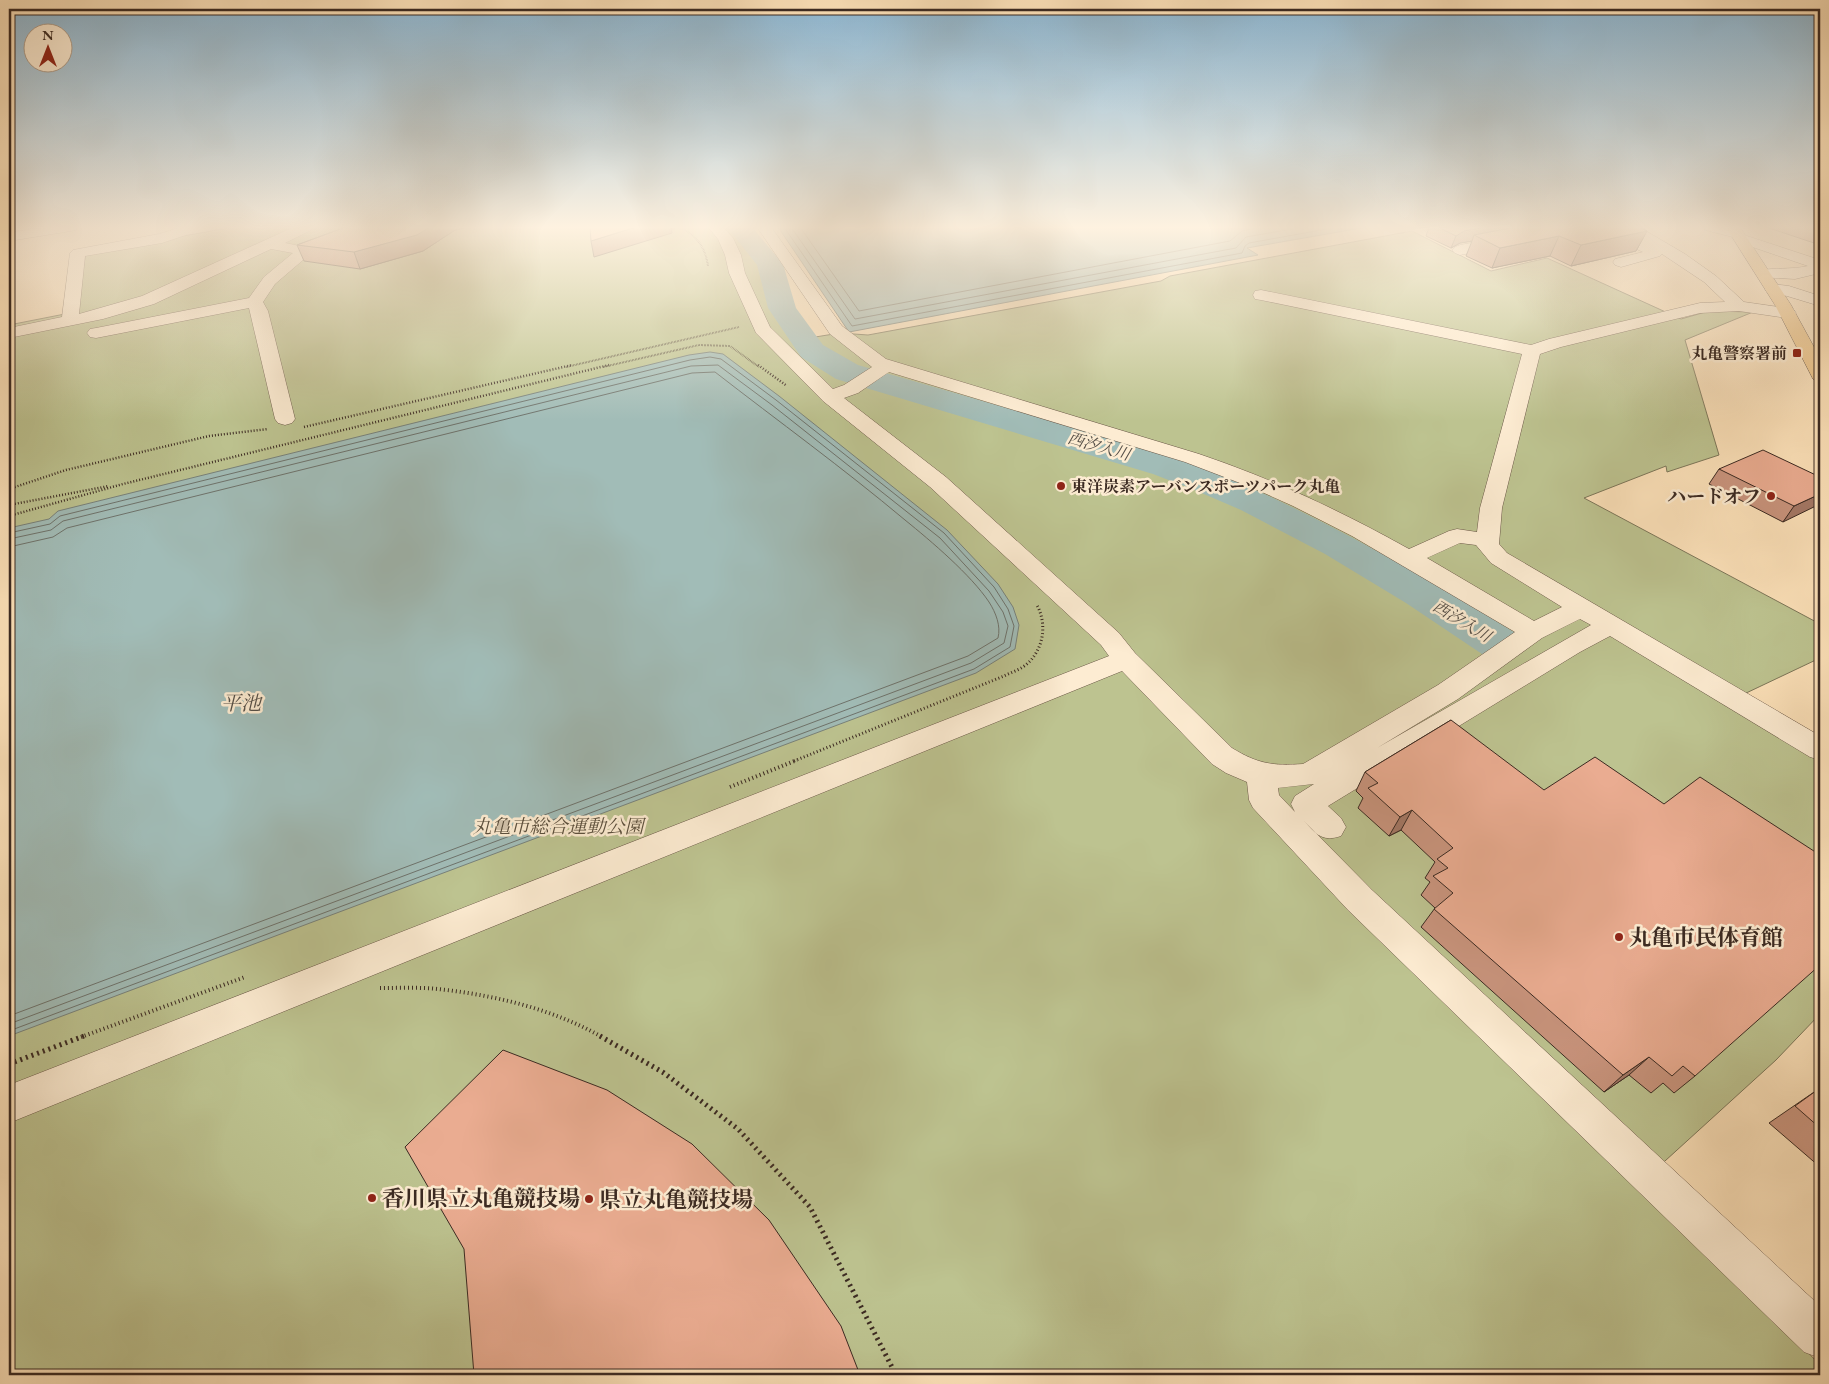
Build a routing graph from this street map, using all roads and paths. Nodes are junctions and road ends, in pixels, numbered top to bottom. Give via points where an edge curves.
1 (79, 292) edge
2 (166, 292) edge
3 (260, 292) edge
4 (745, 292) edge
5 (809, 292) edge
6 (1724, 292) edge
7 (1775, 292) edge
8 (1791, 292) edge
9 (1261, 295) dead end
10 (1820, 301) edge
11 (255, 302) junction
12 (1739, 306) junction
13 (1787, 312) junction
14 (160, 320) junction
15 (79, 325) junction
16 (760, 325) junction
17 (9, 333) edge
18 (160, 339) dead end
19 (9, 350) edge
20 (1532, 351) junction
21 (886, 366) junction
22 (1820, 375) edge
23 (794, 391) dead end
24 (830, 397) junction
25 (282, 422) junction
26 (123, 484) junction
27 (9, 489) edge
28 (9, 505) edge
29 (9, 516) edge
30 (1487, 540) junction
31 (1408, 558) junction
32 (1036, 604) dead end
33 (1581, 608) junction
34 (1611, 625) junction
35 (1533, 632) junction
36 (1126, 659) junction
37 (973, 689) dead end
38 (1820, 748) edge
39 (1261, 775) junction
40 (1330, 827) dead end
41 (370, 988) dead end
42 (9, 1104) edge
43 (1820, 1336) edge
44 (896, 1375) edge

1 - 15 street
2 - 15 street
3 - 11 street
4 - 16 street
5 - 21 street via 836,330
6 - 12 street
7 - 13 main road
8 - 10 street
9 - 20 street
11 - 14 street
11 - 25 street
12 - 13 street
12 - 20 street via 1700,308
13 - 22 main road
14 - 15 street
14 - 18 street
15 - 17 street
15 - 19 street
16 - 24 street
16 - 25 path via 738,327 284,432
20 - 30 street via 1491,508
21 - 24 street via 851,389
21 - 31 street via 1240,475 1300,500
23 - 26 path via 730,346 684,347
24 - 36 street via 938,482 1110,639
25 - 27 path via 259,431 209,436 66,470
26 - 28 path
26 - 29 path
30 - 31 street via 1457,536
30 - 33 street via 1487,545 1499,558
31 - 35 street
32 - 37 path via 1044,629 1040,645 1028,663
33 - 34 street
33 - 35 street
34 - 38 street
34 - 40 street via 1306,804
35 - 39 street via 1448,692 1308,775
36 - 39 street via 1222,756
36 - 42 street
39 - 43 street via 1264,800 1360,900
41 - 44 path via 437,988 513,1001 586,1028 664,1073 738,1129 810,1207

